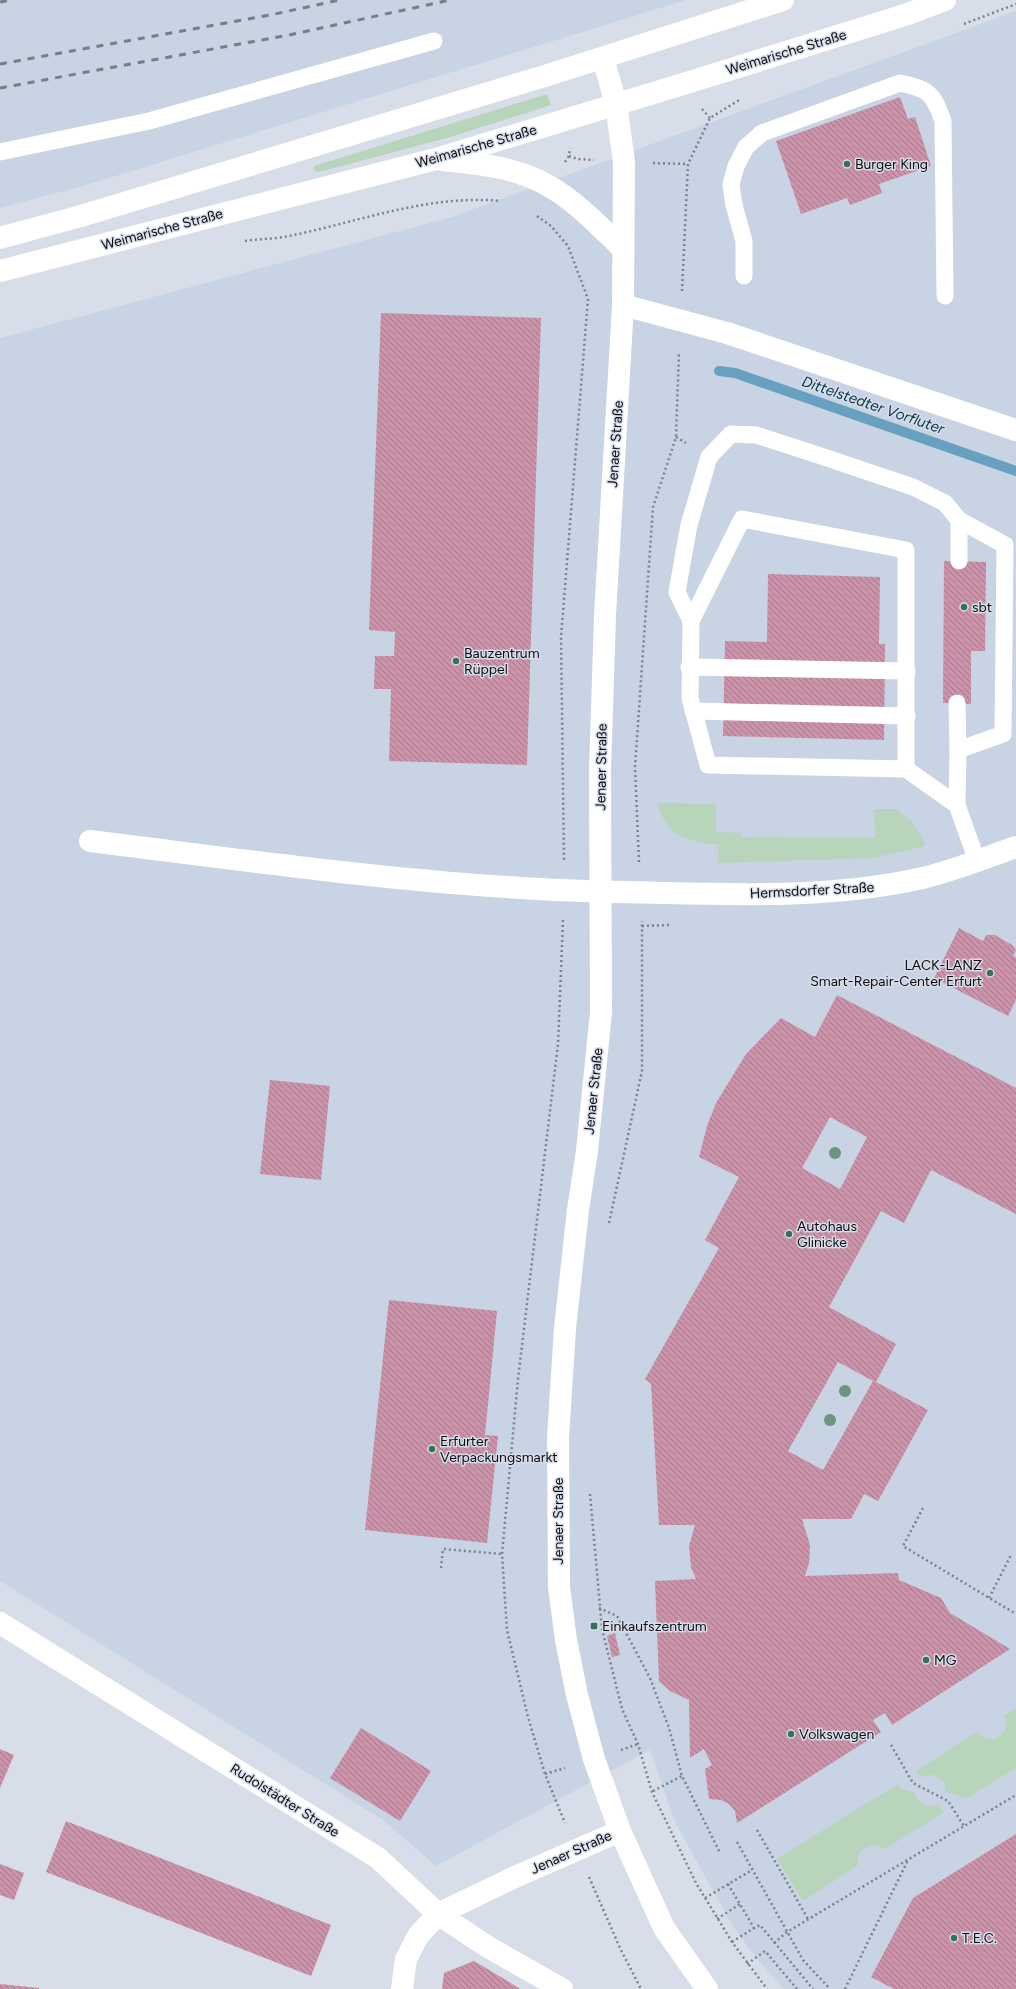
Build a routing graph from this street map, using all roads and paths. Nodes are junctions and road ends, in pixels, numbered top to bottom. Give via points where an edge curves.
1 (783, 0) edge
2 (945, 0) edge
3 (1016, 4) edge
4 (957, 27) dead end
5 (434, 41) dead end
6 (602, 58) junction
7 (743, 98) dead end
8 (616, 104) junction
9 (0, 152) edge
10 (436, 159) junction
11 (504, 201) dead end
12 (535, 215) dead end
13 (0, 238) edge
14 (237, 242) dead end
15 (622, 248) junction
16 (0, 271) edge
17 (744, 276) dead end
18 (945, 296) dead end
19 (623, 305) junction
20 (681, 321) junction
21 (1016, 430) edge
22 (959, 520) junction
23 (960, 561) dead end
24 (691, 621) junction
25 (689, 667) junction
26 (907, 671) junction
27 (957, 704) dead end
28 (693, 711) junction
29 (907, 716) junction
30 (958, 750) junction
31 (906, 769) junction
32 (957, 805) junction
33 (638, 823) dead end
34 (90, 841) dead end
35 (1016, 847) edge
36 (977, 861) junction
37 (564, 891) junction
38 (602, 892) junction
39 (642, 926) dead end
40 (608, 1227) dead end
41 (590, 1487) dead end
42 (923, 1508) dead end
43 (502, 1554) junction
44 (1011, 1555) dead end
45 (441, 1568) dead end
46 (989, 1598) junction
47 (599, 1608) junction
48 (1016, 1614) edge
49 (0, 1623) edge
50 (891, 1745) dead end
51 (682, 1776) junction
52 (652, 1792) junction
53 (1016, 1795) edge
54 (964, 1826) junction
55 (757, 1830) dead end
56 (620, 1831) junction
57 (737, 1842) dead end
58 (577, 1849) junction
59 (720, 1853) dead end
60 (908, 1860) junction
61 (752, 1870) junction
62 (728, 1884) junction
63 (705, 1898) junction
64 (740, 1904) junction
65 (438, 1914) junction
66 (717, 1919) junction
67 (808, 1920) junction
68 (754, 1928) junction
69 (787, 1932) junction
70 (732, 1942) junction
71 (774, 1943) junction
72 (747, 1964) junction
73 (402, 1989) edge
74 (562, 1989) edge
75 (641, 1989) edge
76 (707, 1989) edge
77 (767, 1989) edge
78 (797, 1989) edge
79 (812, 1989) edge
80 (830, 1989) edge
81 (845, 1989) edge

1 - 6 main road
2 - 8 main road, Weimarische Straße via 908,14
3 - 4 path
5 - 9 lane via 149,121
6 - 8 main road, Jenaer Straße
6 - 13 main road via 81,216
7 - 20 path via 710,118 688,164
8 - 10 main road, Weimarische Straße
8 - 15 main road, Jenaer Straße via 624,162
10 - 15 main road via 492,166 520,173 547,184 588,215
10 - 16 main road, Weimarische Straße
11 - 14 path via 479,199 420,205 283,237
12 - 37 path via 551,226 568,246 588,299 561,637
15 - 19 main road, Jenaer Straße
17 - 18 lane via 744,241 731,185 736,166 746,148 762,133 900,83 920,87 936,100 942,121
19 - 20 main road
19 - 38 main road, Jenaer Straße via 604,624 600,770
20 - 21 main road via 727,333
20 - 33 path via 676,437 653,507 635,767
22 - 23 lane
22 - 24 lane via 946,503 913,487 756,435 731,434 709,457 689,525 677,592
22 - 30 lane via 1005,545 1003,734
24 - 25 lane
24 - 26 lane via 742,520 906,550
25 - 26 lane
25 - 28 lane
26 - 29 lane
27 - 30 lane
28 - 29 lane
28 - 31 lane via 708,765
29 - 31 lane
30 - 32 lane
31 - 32 lane
32 - 36 lane
34 - 37 main road, Hermsdorfer Straße via 347,872
35 - 36 main road, Hermsdorfer Straße
36 - 38 main road, Hermsdorfer Straße via 920,879 809,893
37 - 38 main road, Hermsdorfer Straße
37 - 43 path via 558,1044 518,1379
38 - 56 main road, Jenaer Straße via 601,1012 565,1328 558,1438 557,1533 561,1609 578,1695 594,1759
39 - 40 path via 642,1071
41 - 47 path
42 - 46 path via 903,1546
43 - 45 path via 443,1549
43 - 58 path via 507,1630 528,1717 545,1774
44 - 46 path
46 - 48 path
47 - 51 path via 617,1616 650,1678 669,1728
47 - 52 path via 622,1709 638,1744
49 - 65 main road, Rudolstädter Straße via 378,1858
50 - 54 path via 913,1783 948,1801
51 - 52 path
51 - 59 path
52 - 63 path
53 - 54 path
54 - 60 path
55 - 67 path
56 - 58 main road, Jenaer Straße
56 - 76 main road via 664,1928
57 - 61 path
58 - 65 main road, Jenaer Straße
58 - 75 path via 620,1948
60 - 67 path
60 - 81 path
61 - 62 path
61 - 69 path
62 - 63 path
62 - 64 path
63 - 66 path
64 - 66 path
64 - 68 path
65 - 73 main road, Jenaer Straße via 418,1936 406,1959
65 - 74 main road, Rudolstädter Straße via 488,1948
66 - 70 path
67 - 69 path
68 - 70 path
68 - 71 path via 760,1925
69 - 71 path
69 - 80 path via 803,1960
70 - 72 path
71 - 79 path
72 - 77 path
72 - 78 path via 765,1951

